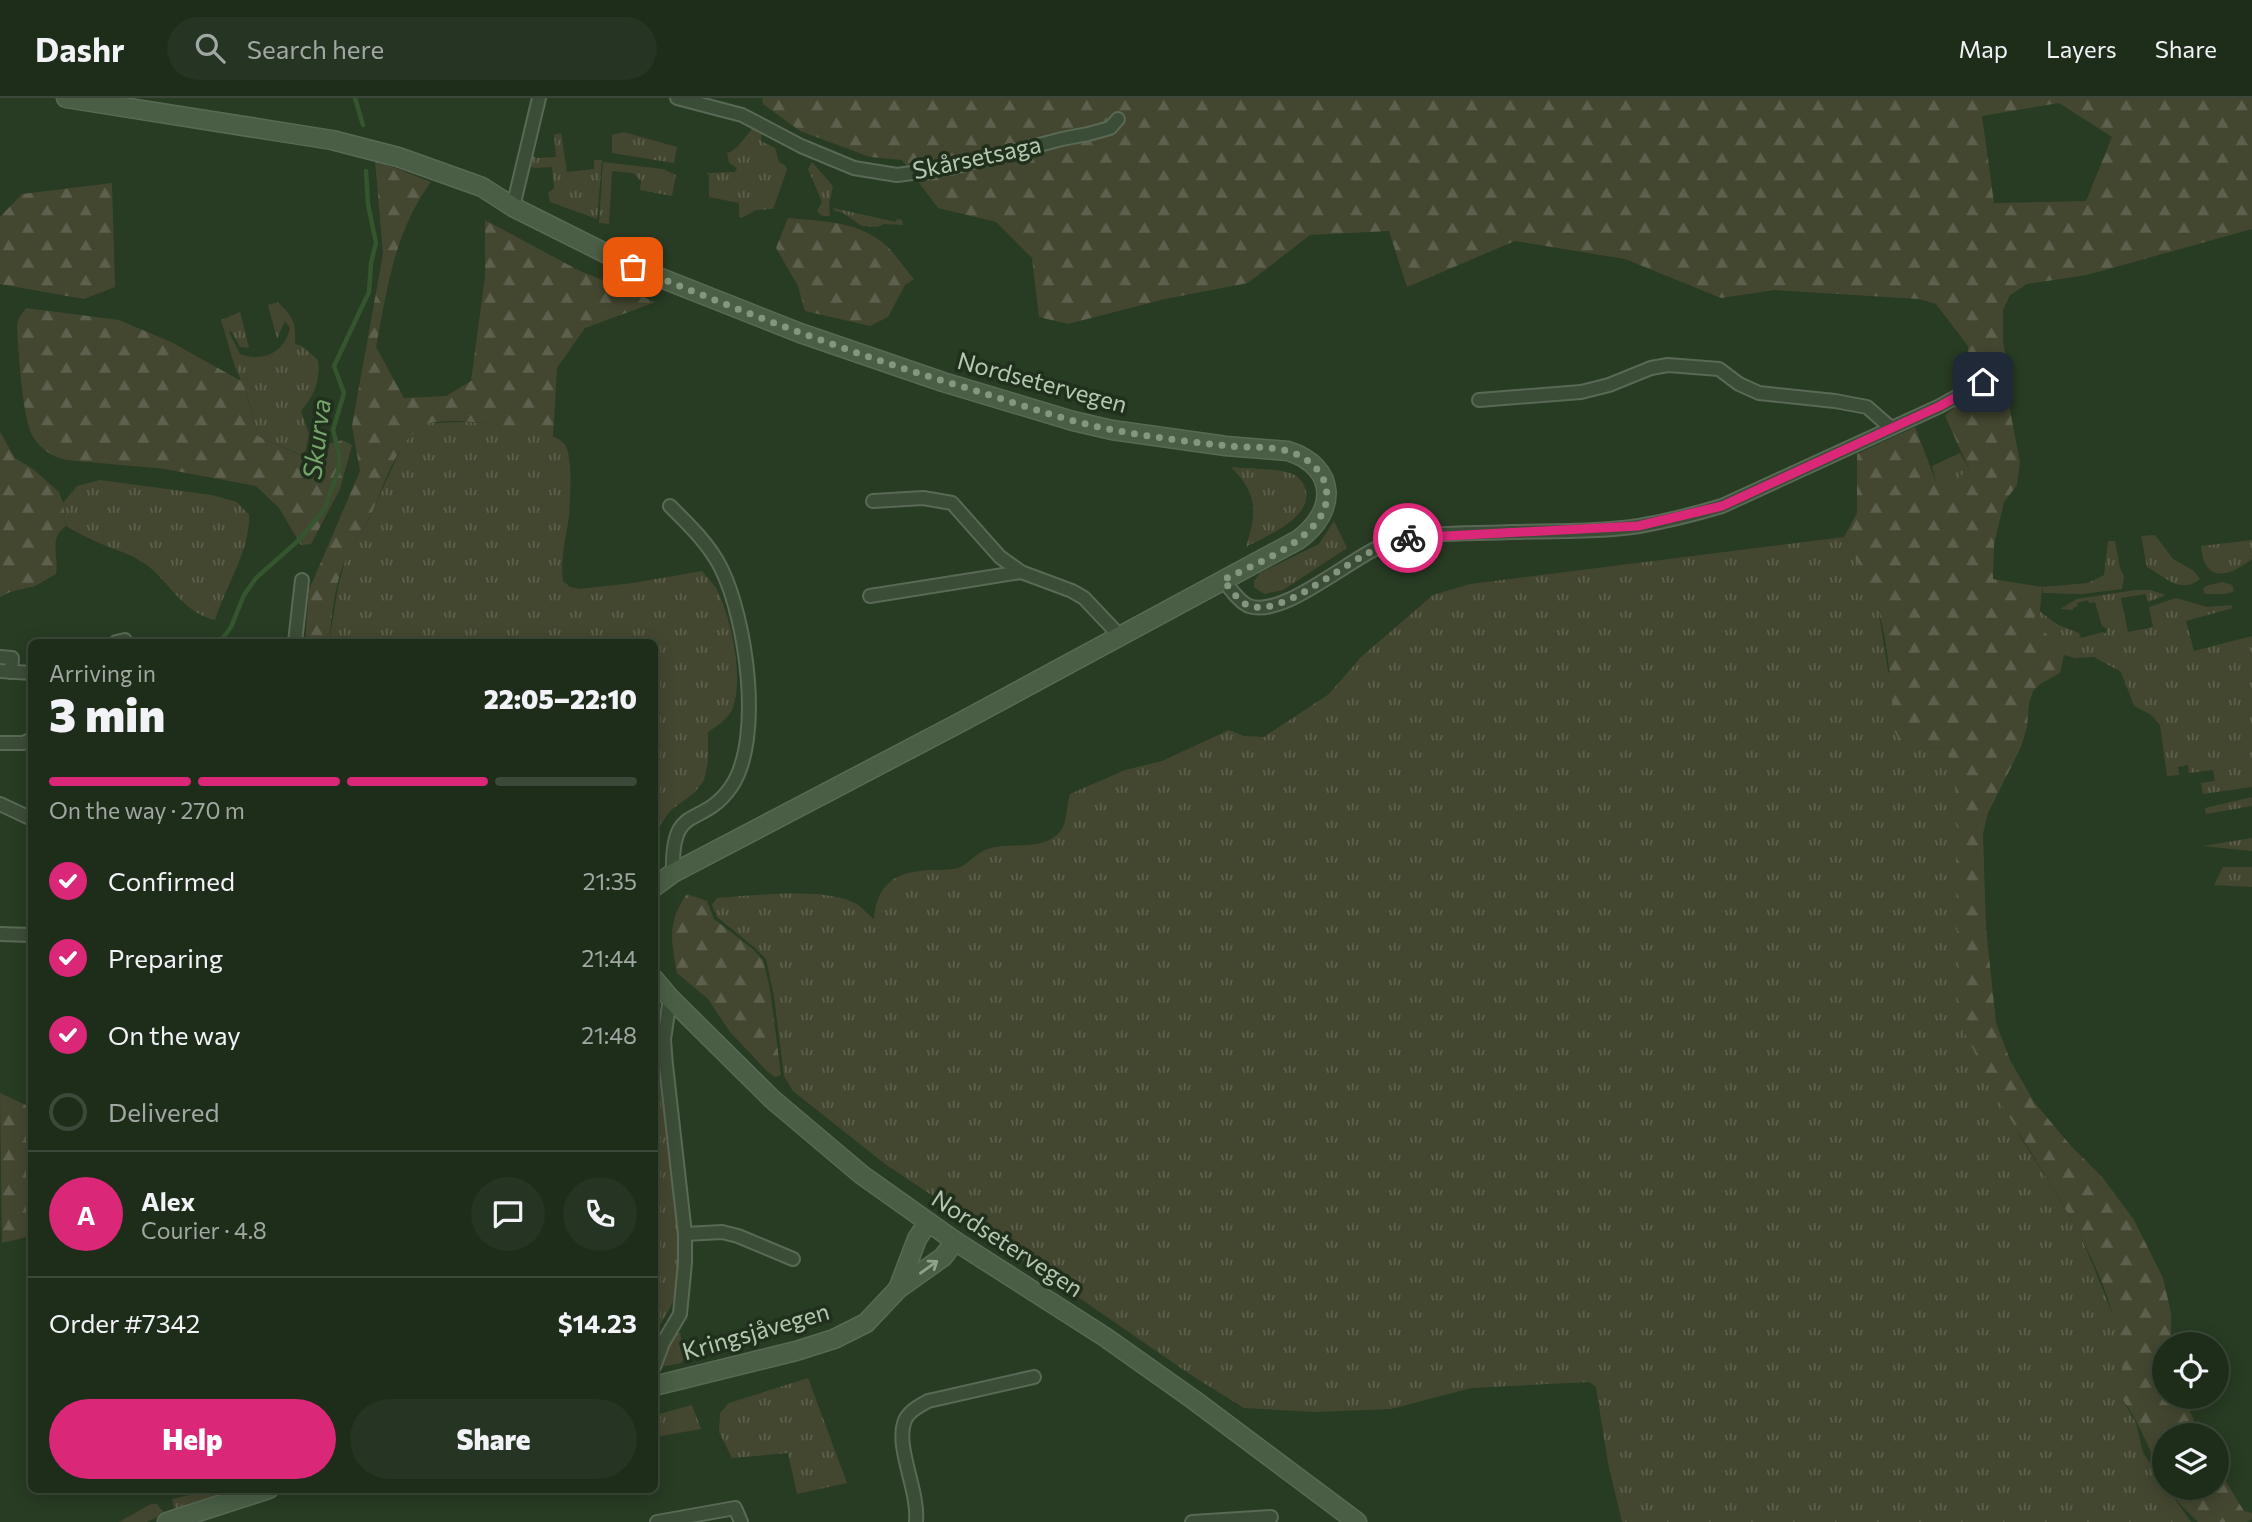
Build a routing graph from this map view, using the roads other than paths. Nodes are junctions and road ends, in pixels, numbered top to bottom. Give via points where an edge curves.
1 (66, 98) edge
2 (539, 98) edge
3 (677, 98) edge
4 (1118, 119) dead end
5 (513, 207) junction
6 (1983, 382) dead end
7 (1479, 400) dead end
8 (1891, 428) junction
9 (873, 501) dead end
10 (670, 506) dead end
11 (1021, 572) junction
12 (302, 580) dead end
13 (1223, 580) junction
14 (870, 596) dead end
15 (1120, 636) junction
16 (295, 639) edge
17 (0, 657) edge
18 (5, 671) edge
19 (28, 673) edge
20 (28, 740) edge
21 (0, 743) edge
22 (0, 804) edge
23 (28, 817) edge
24 (673, 873) junction
25 (658, 884) edge
26 (0, 934) edge
27 (28, 936) edge
28 (658, 984) edge
29 (670, 998) junction
30 (928, 1222) junction
31 (685, 1234) junction
32 (955, 1241) junction
33 (793, 1259) dead end
34 (898, 1289) junction
35 (658, 1356) edge
36 (1034, 1377) dead end
37 (658, 1386) edge
38 (257, 1493) edge
39 (1272, 1517) dead end
40 (167, 1522) edge
41 (657, 1522) edge
42 (740, 1522) edge
43 (916, 1522) edge
44 (1192, 1522) edge
45 (1357, 1522) edge

1 - 5 main road, Nordsetervegen via 358,146 482,187
2 - 5 street
3 - 4 street, Skårsetsaga via 742,115 854,168 897,175 950,168 1088,134 1110,128
5 - 13 main road, Nordsetervegen via 645,272 800,333 943,382 1112,430 1272,449 1306,459 1321,474 1326,488 1326,505 1319,521 1298,540
6 - 8 street
7 - 8 street via 1581,392 1668,365 1719,369 1759,393 1867,407
8 - 13 street via 1722,506 1675,518 1638,526 1398,540 1357,558 1281,604 1262,607 1242,602
9 - 11 street via 923,498 952,503 985,543
10 - 24 street via 707,547 729,586 750,686 738,775 718,802 677,831
11 - 14 street
11 - 15 street via 1084,598
12 - 16 street
13 - 15 main road, Nordsetervegen
15 - 24 main road, Nordsetervegen
17 - 18 street via 12,657
18 - 19 street
20 - 21 street
22 - 23 street
24 - 25 main road, Nordsetervegen
26 - 27 street
28 - 29 main road, Nordsetervegen
29 - 30 main road, Nordsetervegen via 803,1128
29 - 31 street via 664,1040
30 - 32 main road, Nordsetervegen
30 - 34 main road, Kringsjåvegen
31 - 33 street via 722,1232
31 - 35 street via 680,1314
34 -> 32 main road, Kringsjåvegen via 943,1257
32 - 45 main road, Nordsetervegen via 1105,1337
34 - 37 main road, Kringsjåvegen via 866,1323 834,1339
36 - 43 street via 915,1407 904,1421 903,1444
38 - 40 main road
39 - 44 street
41 - 42 street via 735,1508

